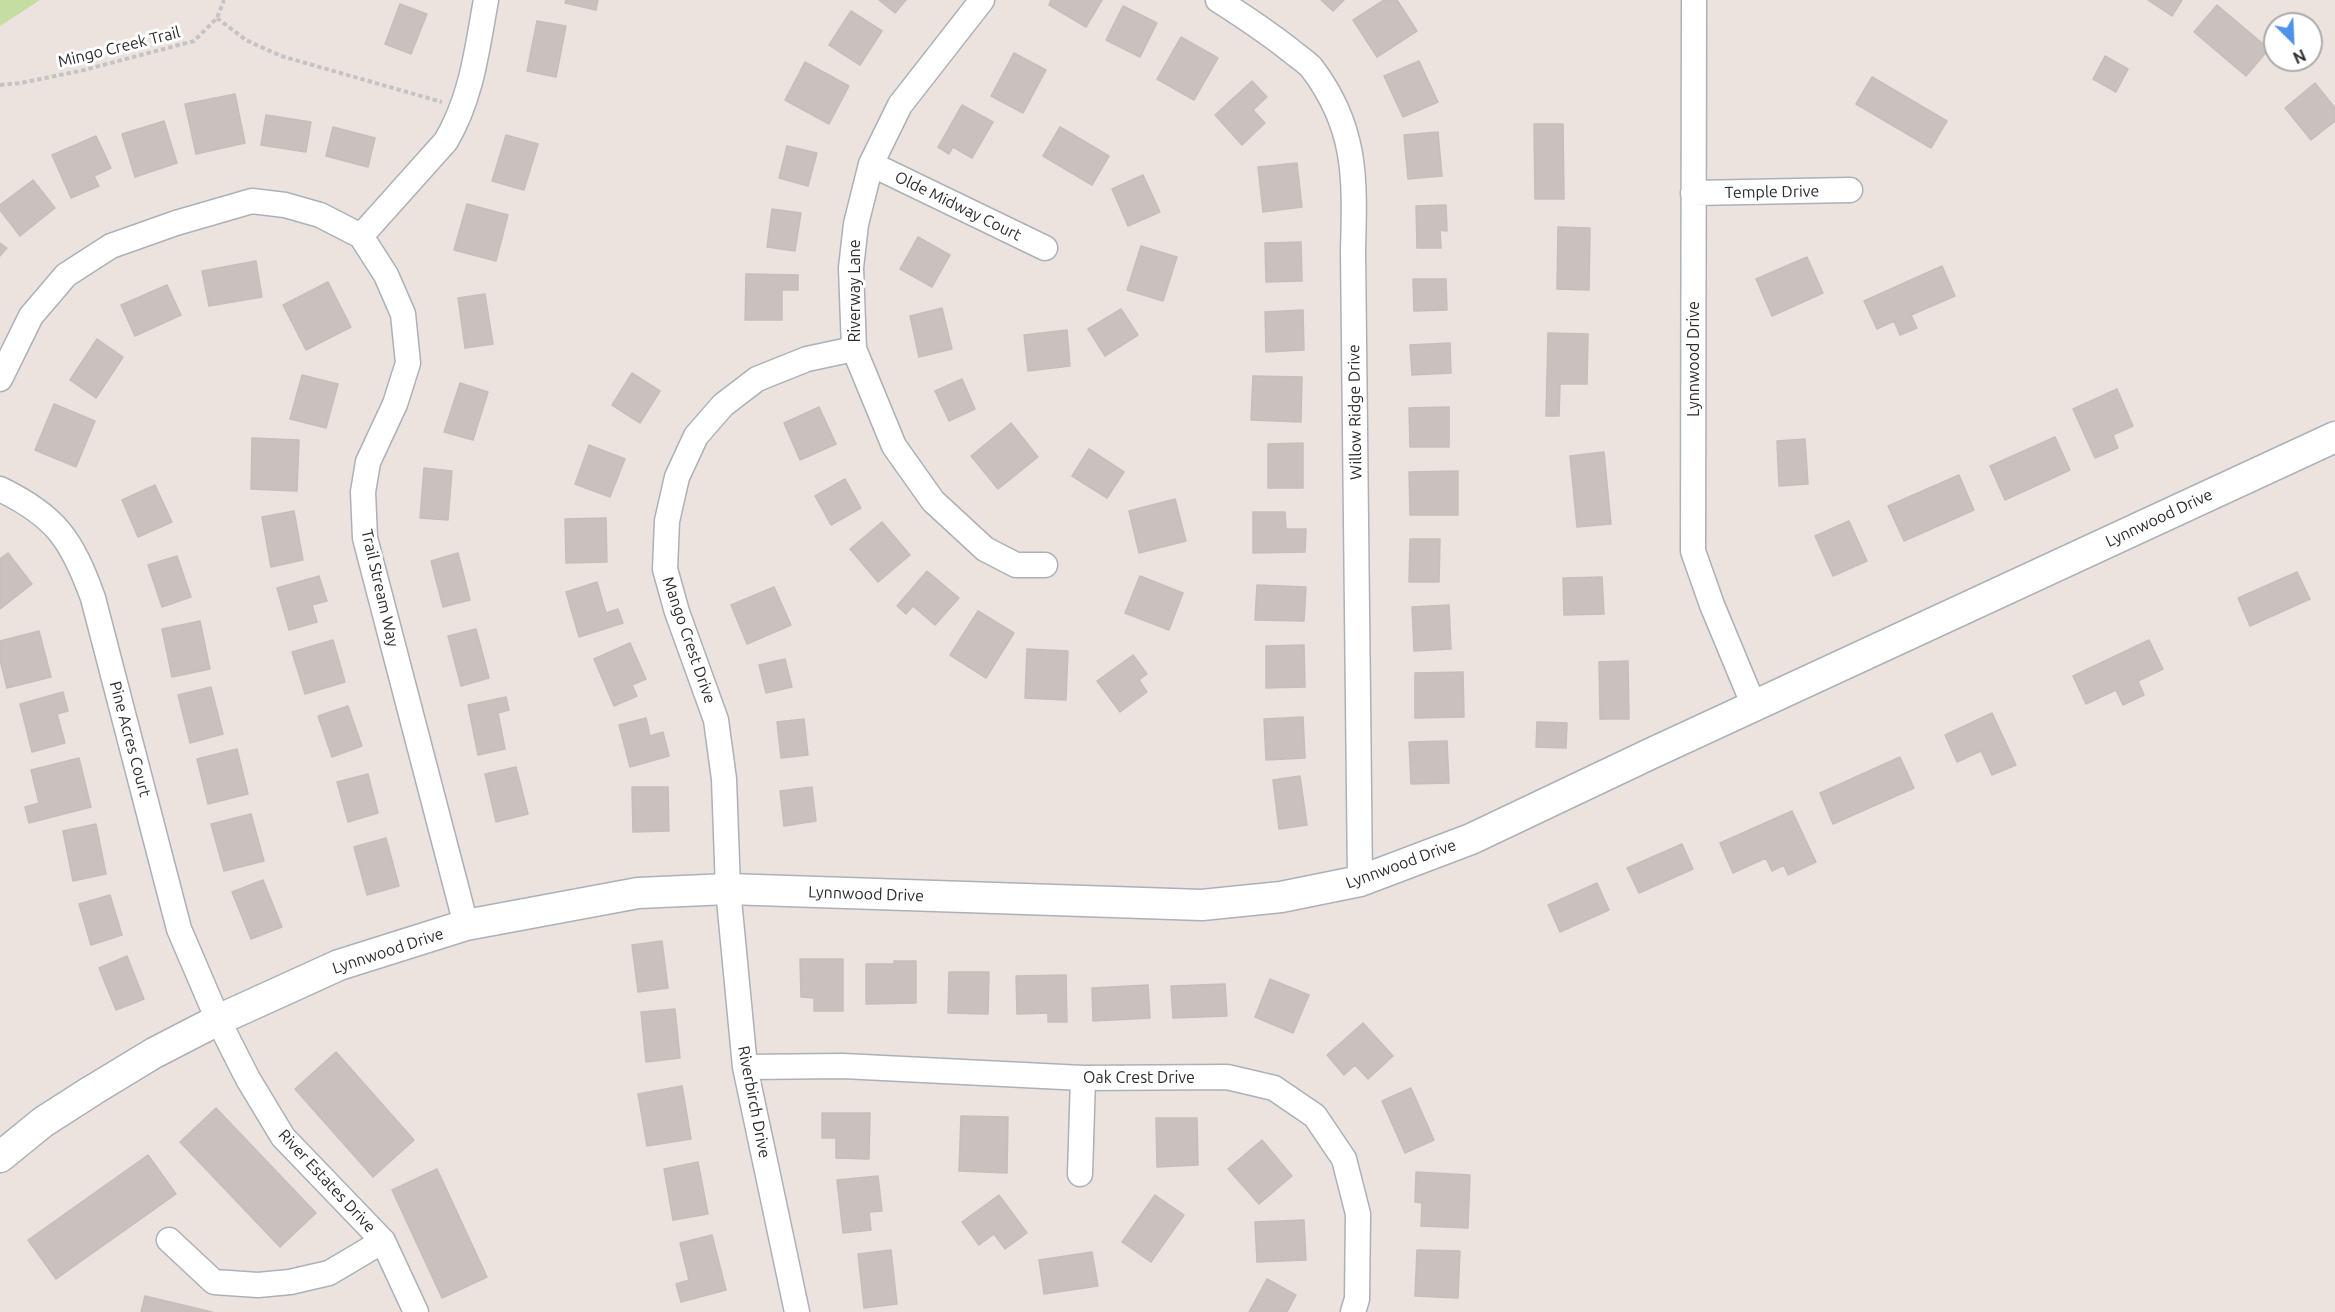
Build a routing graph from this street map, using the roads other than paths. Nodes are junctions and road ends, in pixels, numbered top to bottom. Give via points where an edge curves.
1 (486, 0) edge
2 (982, 0) edge
3 (1218, 0) edge
4 (1694, 0) edge
5 (871, 164) junction
6 (1850, 190) dead end
7 (1693, 193) junction
8 (361, 236) junction
9 (1046, 248) dead end
10 (854, 349) junction
11 (0, 379) edge
12 (2335, 437) edge
13 (0, 489) edge
14 (1045, 565) dead end
15 (1754, 706) junction
16 (1360, 881) junction
17 (728, 889) junction
18 (466, 925) junction
19 (218, 1020) junction
20 (745, 1067) junction
21 (1083, 1078) junction
22 (0, 1157) edge
23 (1080, 1174) dead end
24 (169, 1240) dead end
25 (382, 1240) junction
26 (416, 1312) edge
27 (797, 1312) edge
28 (1353, 1312) edge

1 - 8 street via 464,108 446,141
2 - 5 street, Riverway Lane via 900,105
3 - 16 street, Willow Ridge Drive via 1261,27 1310,66 1334,104 1348,138 1355,187
4 - 7 street, Lynnwood Drive
5 - 9 street, Olde Midway Court
5 - 10 street, Riverway Lane via 856,224 851,268
6 - 7 street, Temple Drive
7 - 15 street, Lynnwood Drive via 1692,551
8 - 11 street, Trail Stream Way via 320,215 252,201 111,246 66,275 31,316
8 - 18 street, Trail Stream Way via 387,275 403,314 408,363 395,404 368,462 363,492 365,538
10 - 14 street, Riverway Lane via 894,446 933,501 985,549 1016,565
10 - 17 street, Mango Crest Drive via 807,359 757,380 723,405 696,436 677,477 667,521 665,569 716,720 724,779
12 - 15 street, Lynnwood Drive
13 - 19 street, Pine Acres Court via 56,525 80,561 179,929
15 - 16 street, Lynnwood Drive via 1471,839
16 - 17 street, Lynnwood Drive via 1281,897 1202,905
17 - 18 street, Lynnwood Drive via 638,893
17 - 20 street, Riverbirch Drive
18 - 19 street, Lynnwood Drive via 339,965
19 - 22 street, Lynnwood Drive via 93,1090 43,1122
19 - 25 street, River Estates Drive via 283,1137
20 - 21 street, Oak Crest Drive via 843,1066
20 - 27 street, Riverbirch Drive
21 - 23 street
21 - 28 street, Oak Crest Drive via 1227,1077 1274,1088 1316,1116 1344,1159 1358,1214 1357,1299
24 - 25 street via 214,1282 258,1285 329,1273
25 - 26 street, River Estates Drive

